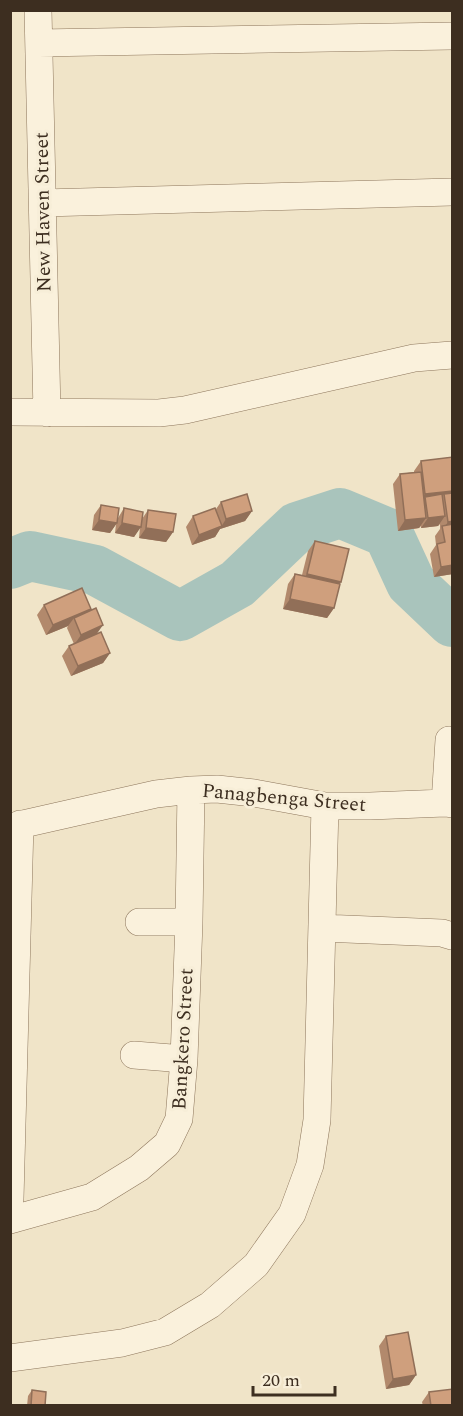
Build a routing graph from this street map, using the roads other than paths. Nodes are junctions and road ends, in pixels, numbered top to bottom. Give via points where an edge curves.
1 (38, 10) edge
2 (453, 36) edge
3 (39, 43) junction
4 (453, 192) edge
5 (42, 203) junction
6 (453, 355) edge
7 (10, 412) edge
8 (47, 413) junction
9 (449, 740) dead end
10 (191, 790) junction
11 (449, 804) edge
12 (325, 806) junction
13 (15, 825) edge
14 (139, 922) dead end
15 (189, 922) junction
16 (322, 928) junction
17 (453, 936) edge
18 (134, 1055) dead end
19 (184, 1059) junction
20 (10, 1199) edge
21 (10, 1220) edge
22 (10, 1358) edge

1 - 3 street, New Haven Street
2 - 3 street
3 - 5 street, New Haven Street
4 - 5 street
5 - 8 street, New Haven Street
6 - 8 street via 414,358 185,410
7 - 8 street
9 - 11 street
10 - 12 street, Panagbenga Street via 217,789
10 - 13 street, Panagbenga Street
10 - 15 street, Bangkero Street
11 - 12 street, Panagbenga Street
12 - 16 street
13 - 20 street
14 - 15 street
15 - 19 street, Bangkero Street
16 - 17 street
16 - 22 street via 317,1120 310,1165 292,1214 256,1265 210,1305 165,1332 122,1343
18 - 19 street
19 - 21 street, Bangkero Street via 179,1119 167,1144 139,1168 92,1197

